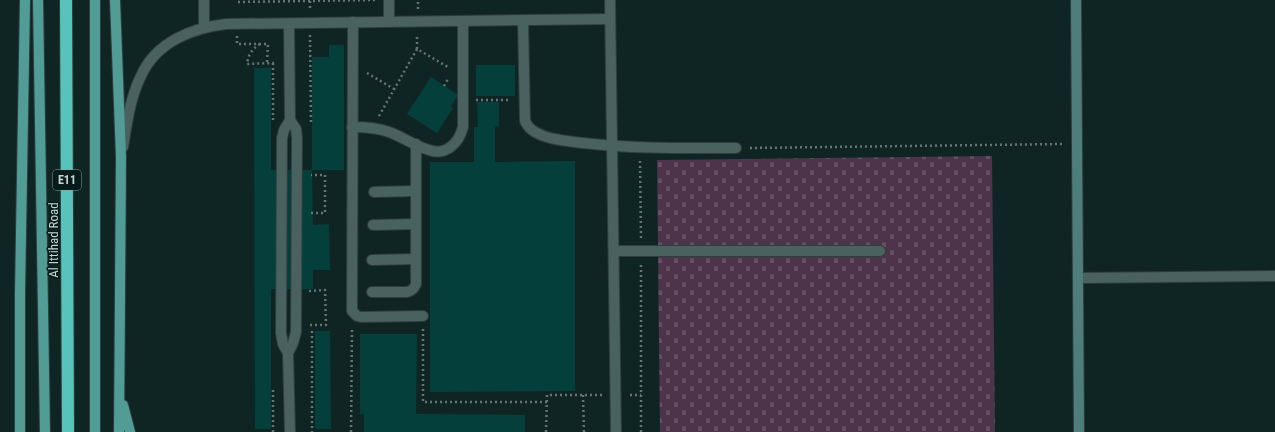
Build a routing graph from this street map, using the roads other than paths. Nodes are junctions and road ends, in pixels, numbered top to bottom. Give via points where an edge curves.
1 (25, 0) edge
2 (38, 0) edge
3 (66, 0) edge
4 (95, 0) edge
5 (115, 0) edge
6 (204, 0) edge
7 (389, 0) edge
8 (610, 0) edge
9 (1076, 0) edge
10 (610, 19) junction
11 (523, 20) junction
12 (463, 21) junction
13 (353, 22) junction
14 (389, 22) junction
15 (289, 24) junction
16 (204, 27) junction
17 (290, 120) junction
18 (352, 127) junction
19 (416, 144) junction
20 (612, 146) junction
21 (736, 148) road end
22 (121, 157) junction
23 (416, 191) junction
24 (374, 192) dead end
25 (416, 224) junction
26 (373, 225) dead end
27 (614, 251) junction
28 (880, 251) dead end
29 (416, 259) junction
30 (372, 260) dead end
31 (1275, 276) edge
32 (1078, 278) junction
33 (372, 292) dead end
34 (423, 316) road end
35 (288, 354) junction
36 (120, 394) junction
37 (20, 432) edge
38 (45, 432) edge
39 (68, 432) edge
40 (95, 432) edge
41 (119, 432) edge
42 (130, 432) edge
43 (290, 432) edge
44 (616, 432) edge
45 (1080, 432) edge

1 - 37 main road
2 - 38 main road
3 - 39 highway, Al Ittihad Road / E11
4 - 40 main road
5 - 22 main road
6 - 16 street
7 - 14 street
8 - 10 street
9 - 32 street
10 - 11 street
10 - 20 street
11 - 12 street
11 - 20 street via 527,125 534,131 560,140
12 - 14 street
12 - 19 street via 461,135 452,147 437,152
13 - 14 street
13 - 15 street
13 - 18 street
15 - 16 street via 226,24
15 - 17 street
16 - 22 street via 164,46 147,65 137,84
17 - 35 street via 282,138 281,333
17 - 35 street via 296,129 297,138 296,332
18 - 19 street via 389,132
18 - 34 street via 352,311 361,317
19 - 23 street
20 - 21 street
20 - 27 street
22 - 36 main road
23 - 24 street
23 - 25 street
25 - 26 street
25 - 29 street
27 - 28 street
27 - 44 street
29 - 30 street
29 - 33 street via 416,284 411,291
31 - 32 street
32 - 45 street
35 - 43 street
36 - 41 main road
36 - 42 main road

